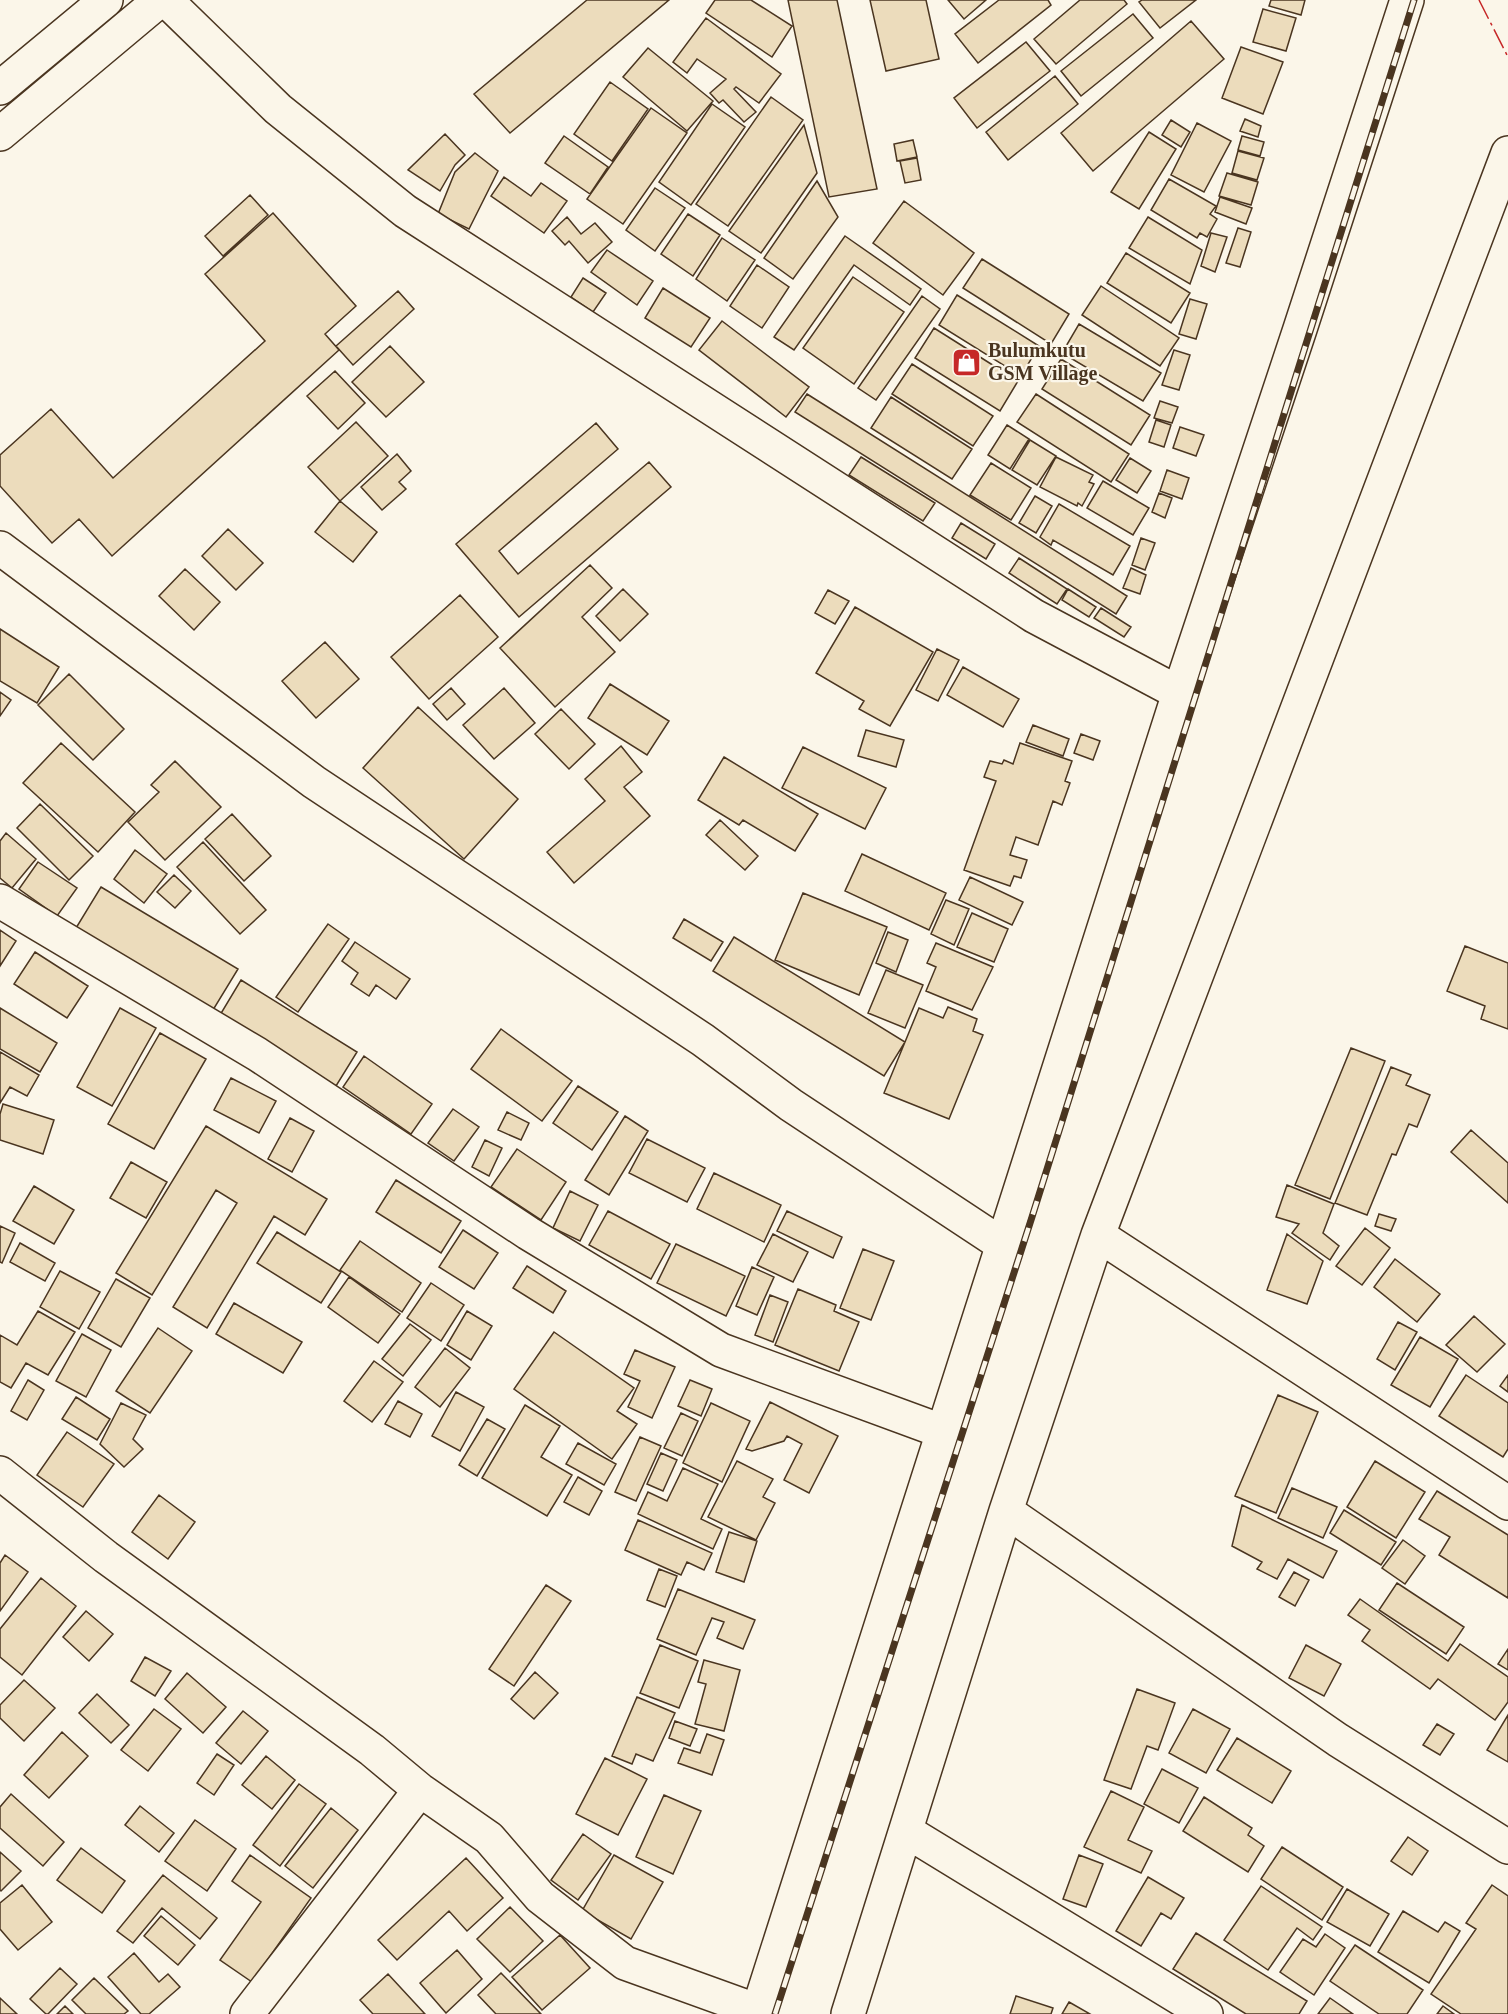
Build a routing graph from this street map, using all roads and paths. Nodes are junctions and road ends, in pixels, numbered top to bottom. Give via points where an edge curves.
1 (106, 0) edge
2 (160, 0) edge
3 (166, 0) edge
4 (1407, 0) edge
5 (0, 88) edge
6 (0, 134) edge
7 (1508, 153) edge
8 (0, 548) edge
9 (1179, 693) junction
10 (0, 901) edge
11 (1098, 1235) junction
12 (1003, 1245) junction
13 (944, 1432) junction
14 (0, 1473) edge
15 (1508, 1503) edge
16 (1006, 1511) junction
17 (420, 1790) junction
18 (906, 1831) junction
19 (1508, 1847) edge
20 (757, 2013) edge
21 (247, 2014) edge
22 (848, 2014) edge
23 (1206, 2014) edge

1 - 5 main road
2 - 6 main road
3 - 9 main road via 279,109 405,211 1034,616
4 - 9 main road
7 - 11 main road
8 - 12 main road via 314,782
9 - 12 main road
10 - 13 main road via 257,1054 528,1233 721,1350
11 - 15 main road
11 - 16 main road
12 - 13 main road
13 - 20 main road
14 - 17 main road via 106,1557 372,1750
16 - 18 main road
16 - 19 main road via 1338,1740
17 - 20 main road via 489,1838 540,1897 625,1963
17 - 21 main road
18 - 22 main road
18 - 23 main road

